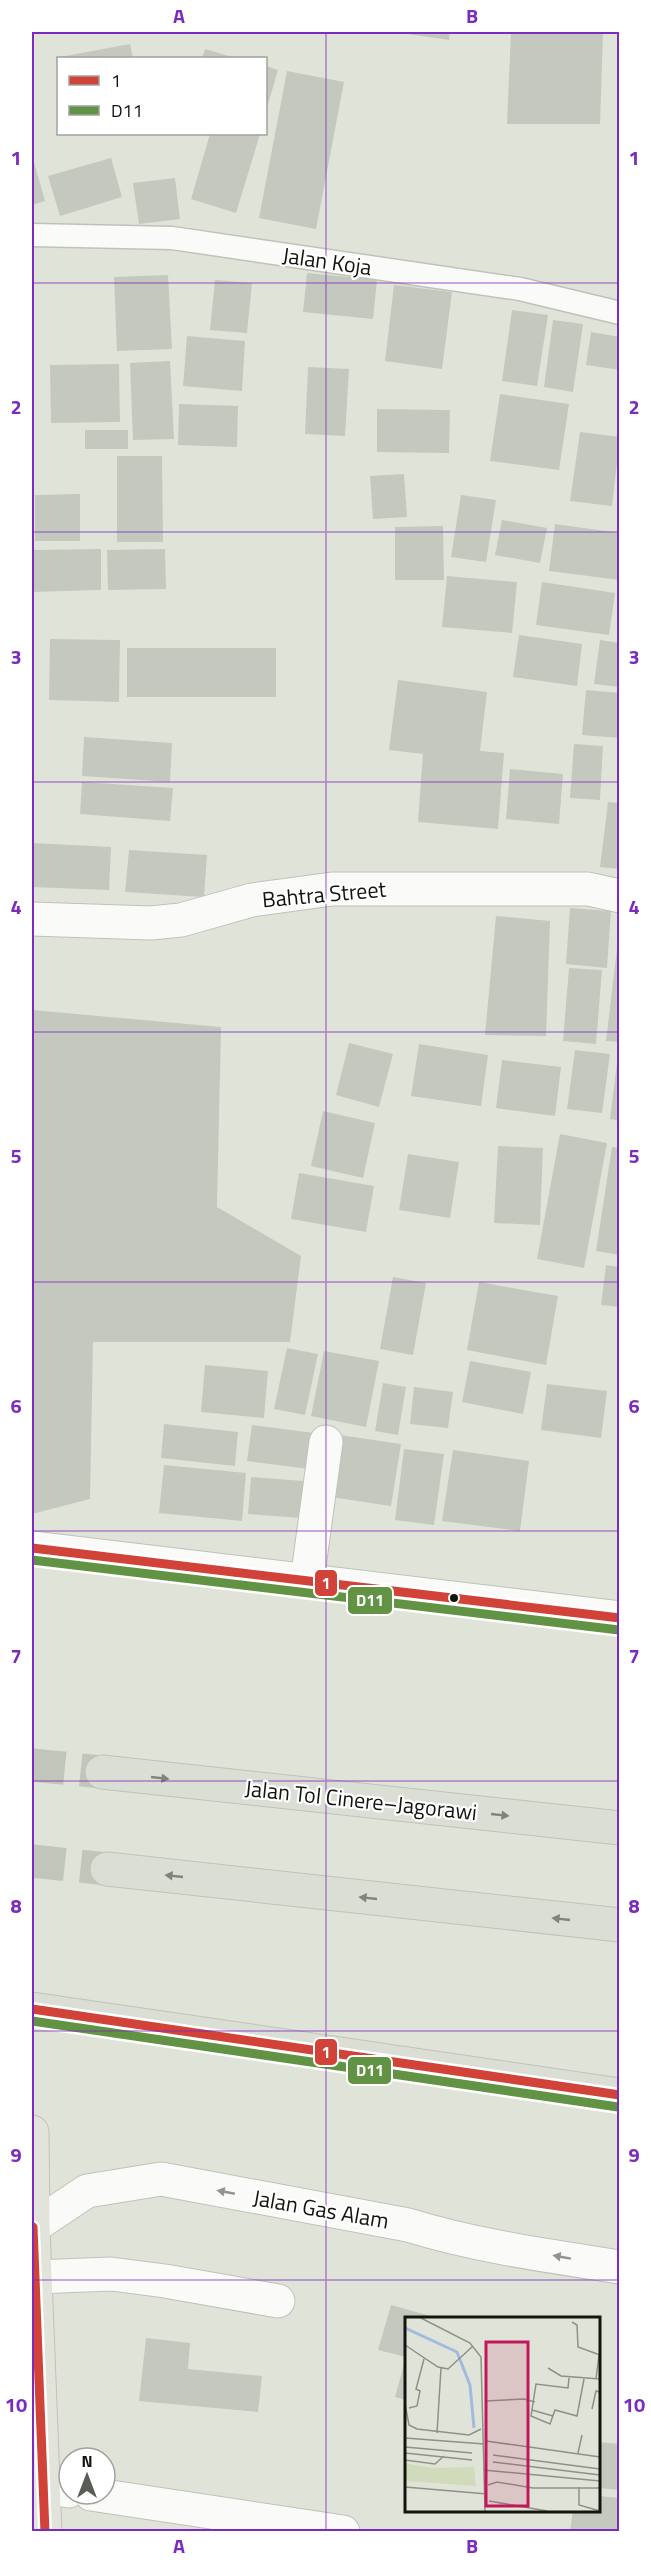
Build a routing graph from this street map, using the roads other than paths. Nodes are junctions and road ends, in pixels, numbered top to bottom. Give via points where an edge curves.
1 (32, 235) edge
2 (620, 313) edge
3 (620, 896) edge
4 (32, 919) edge
5 (326, 1442) dead end
6 (32, 1548) edge
7 (307, 1581) junction
8 (620, 1618) edge
9 (102, 1772) tunnel mouth
10 (620, 1828) edge
11 (107, 1869) tunnel mouth
12 (620, 1925) edge
13 (32, 2009) edge
14 (620, 2095) edge
15 (32, 2132) edge
16 (33, 2228) edge
17 (620, 2266) edge
18 (34, 2294) edge
19 (278, 2301) dead end
20 (35, 2378) edge
21 (56, 2489) edge
22 (117, 2498) edge
23 (45, 2532) edge
24 (343, 2532) edge

1 - 2 lane, Jalan Koja via 172,238 520,289
3 - 4 street, Bahtra Street via 588,889 332,889 252,900 181,920 151,923
5 - 7 street
6 - 7 street
7 - 8 street
9 -> 10 highway, Jalan Tol Cinere–Jagorawi
12 -> 11 highway
13 - 14 highway
15 - 16 highway
17 -> 16 street, Jalan Gas Alam via 161,2179 87,2191
16 - 18 highway
18 - 19 street via 111,2274
18 - 20 highway
20 - 21 highway
21 - 23 highway
22 - 24 street

